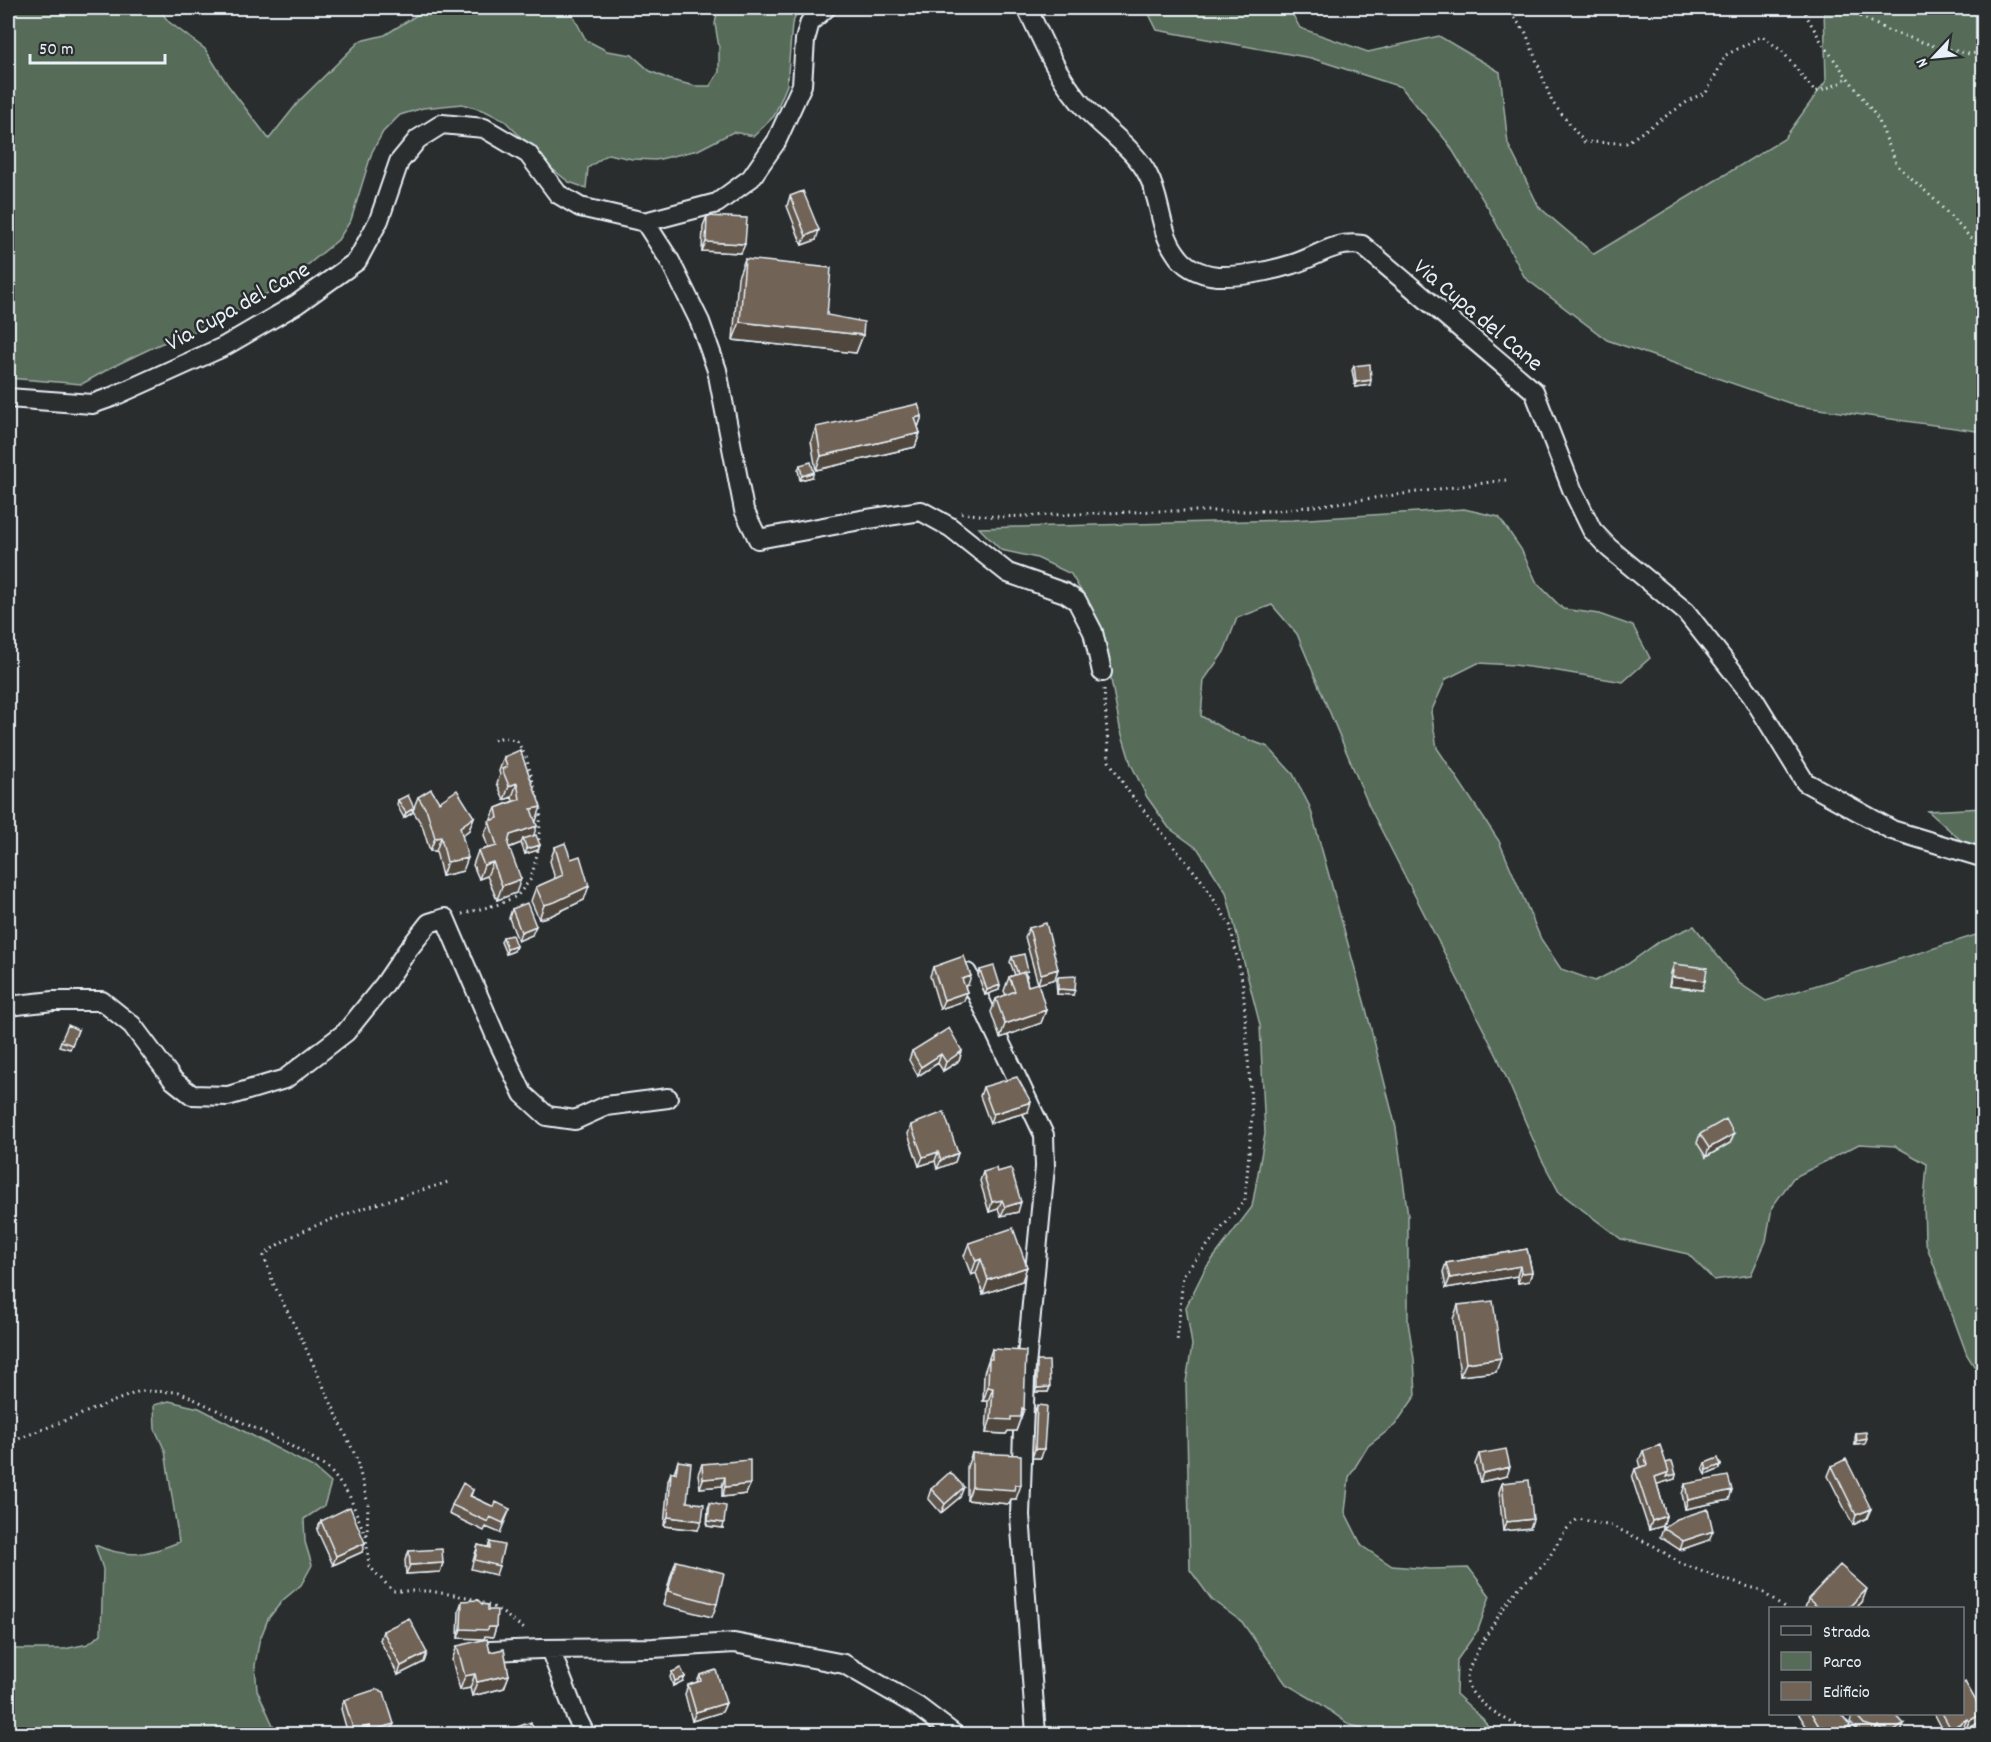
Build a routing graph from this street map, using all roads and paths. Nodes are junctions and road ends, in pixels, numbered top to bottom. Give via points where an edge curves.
1 (826, 8) edge
2 (1026, 8) edge
3 (1507, 8) edge
4 (1802, 8) edge
5 (1844, 8) edge
6 (1983, 52) edge
7 (1847, 77) junction
8 (645, 222) junction
9 (1983, 252) edge
10 (8, 398) edge
11 (1506, 480) dead end
12 (952, 513) dead end
13 (1102, 672) joint
14 (490, 741) dead end
15 (1983, 858) edge
16 (445, 918) junction
17 (967, 973) edge
18 (8, 1006) edge
19 (668, 1098) dead end
20 (448, 1182) dead end
21 (1177, 1343) dead end
22 (8, 1443) edge
23 (366, 1552) junction
24 (1783, 1607) edge
25 (550, 1649) junction
26 (490, 1651) edge
27 (585, 1734) edge
28 (954, 1734) edge
29 (1036, 1734) edge
30 (1532, 1734) edge

1 - 8 street, Via Cupa del Cane via 810,21 802,85 776,142 751,178 717,204
2 - 15 street, Via Cupa del Cane via 1059,75 1085,109 1139,161 1148,175 1165,232 1175,253 1191,269 1234,276 1294,264 1346,243 1362,245 1534,391 1592,530 1686,612 1752,696 1804,782 1892,830
3 - 7 path via 1526,33 1552,102 1584,142 1626,143 1706,93 1726,55 1762,36 1783,52 1815,92
4 - 7 path
5 - 6 path via 1887,30 1934,46 1970,54
7 - 9 path via 1878,119 1897,165
8 - 10 street, Via Cupa del Cane via 580,207 558,194 528,154 484,128 442,124 418,139 399,162 379,220 357,261 297,304 222,347 92,404
8 - 13 street via 670,261 713,360 744,510 758,539 921,511 950,527 1008,573 1065,592 1077,602 1093,632
11 - 12 path via 1277,511 999,518
13 - 21 path via 1109,760 1128,791 1202,881 1230,925 1244,985 1252,1116 1245,1200 1183,1275
14 - 16 path via 504,737 517,741 526,757 542,810 531,879 517,896
16 - 18 street via 429,923 346,1032 285,1079 228,1096 192,1095 173,1080 132,1025 102,1000
16 - 19 street via 523,1094 547,1116 575,1120 606,1107
17 - 29 street via 1044,1135 1045,1167 1025,1377 1020,1515
20 - 23 path via 329,1221 288,1239 264,1256 273,1283 356,1457 368,1504
22 - 23 path via 140,1391 179,1392 286,1443 329,1469 349,1495 366,1537
23 - 25 path via 369,1566 393,1591 467,1597 496,1608
24 - 30 path via 1760,1590 1680,1563 1612,1526 1578,1519 1569,1525 1546,1561 1515,1592 1471,1661 1467,1680 1473,1693 1482,1703
25 - 26 street
25 - 27 street
25 - 28 street via 734,1643 844,1664 917,1706

